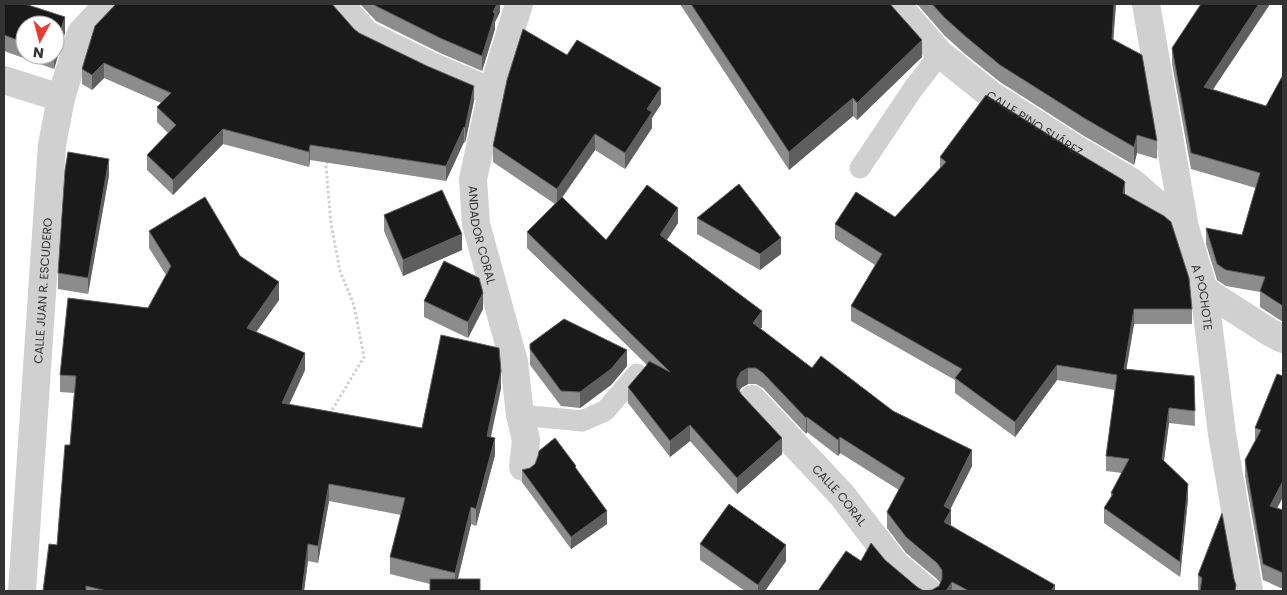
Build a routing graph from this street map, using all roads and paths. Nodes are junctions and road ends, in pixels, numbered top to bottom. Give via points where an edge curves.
1 (108, 4) edge
2 (340, 4) edge
3 (519, 4) edge
4 (896, 4) edge
5 (1146, 4) edge
6 (940, 54) junction
7 (4, 80) edge
8 (492, 92) junction
9 (60, 98) junction
10 (328, 156) edge
11 (860, 168) dead end
12 (1185, 228) junction
13 (1204, 290) junction
14 (1283, 339) edge
15 (637, 374) edge
16 (752, 399) dead end
17 (520, 415) junction
18 (328, 416) edge
19 (523, 468) edge
20 (22, 591) edge
21 (927, 591) edge
22 (1249, 591) edge

1 - 9 street, CALLE JUAN R. ESCUDERO via 81,33
2 - 8 street via 366,34
3 - 8 street, ANDADOR CORAL
4 - 6 street, CALLE PINO SUÁREZ
5 - 12 street, A POCHOTE
6 - 11 lane
6 - 12 street, CALLE PINO SUÁREZ via 991,95 1132,182
7 - 9 street
8 - 17 street, ANDADOR CORAL via 473,179 476,224 514,362
9 - 20 street, CALLE JUAN R. ESCUDERO via 52,144
10 - 18 path via 331,224 340,271 354,306 364,357
12 - 13 street, A POCHOTE
13 - 14 street
13 - 22 street, A POCHOTE via 1222,434
15 - 17 lane via 604,411 582,421
16 - 21 street, CALLE CORAL via 842,495 895,564
17 - 19 street, ANDADOR CORAL via 526,440

